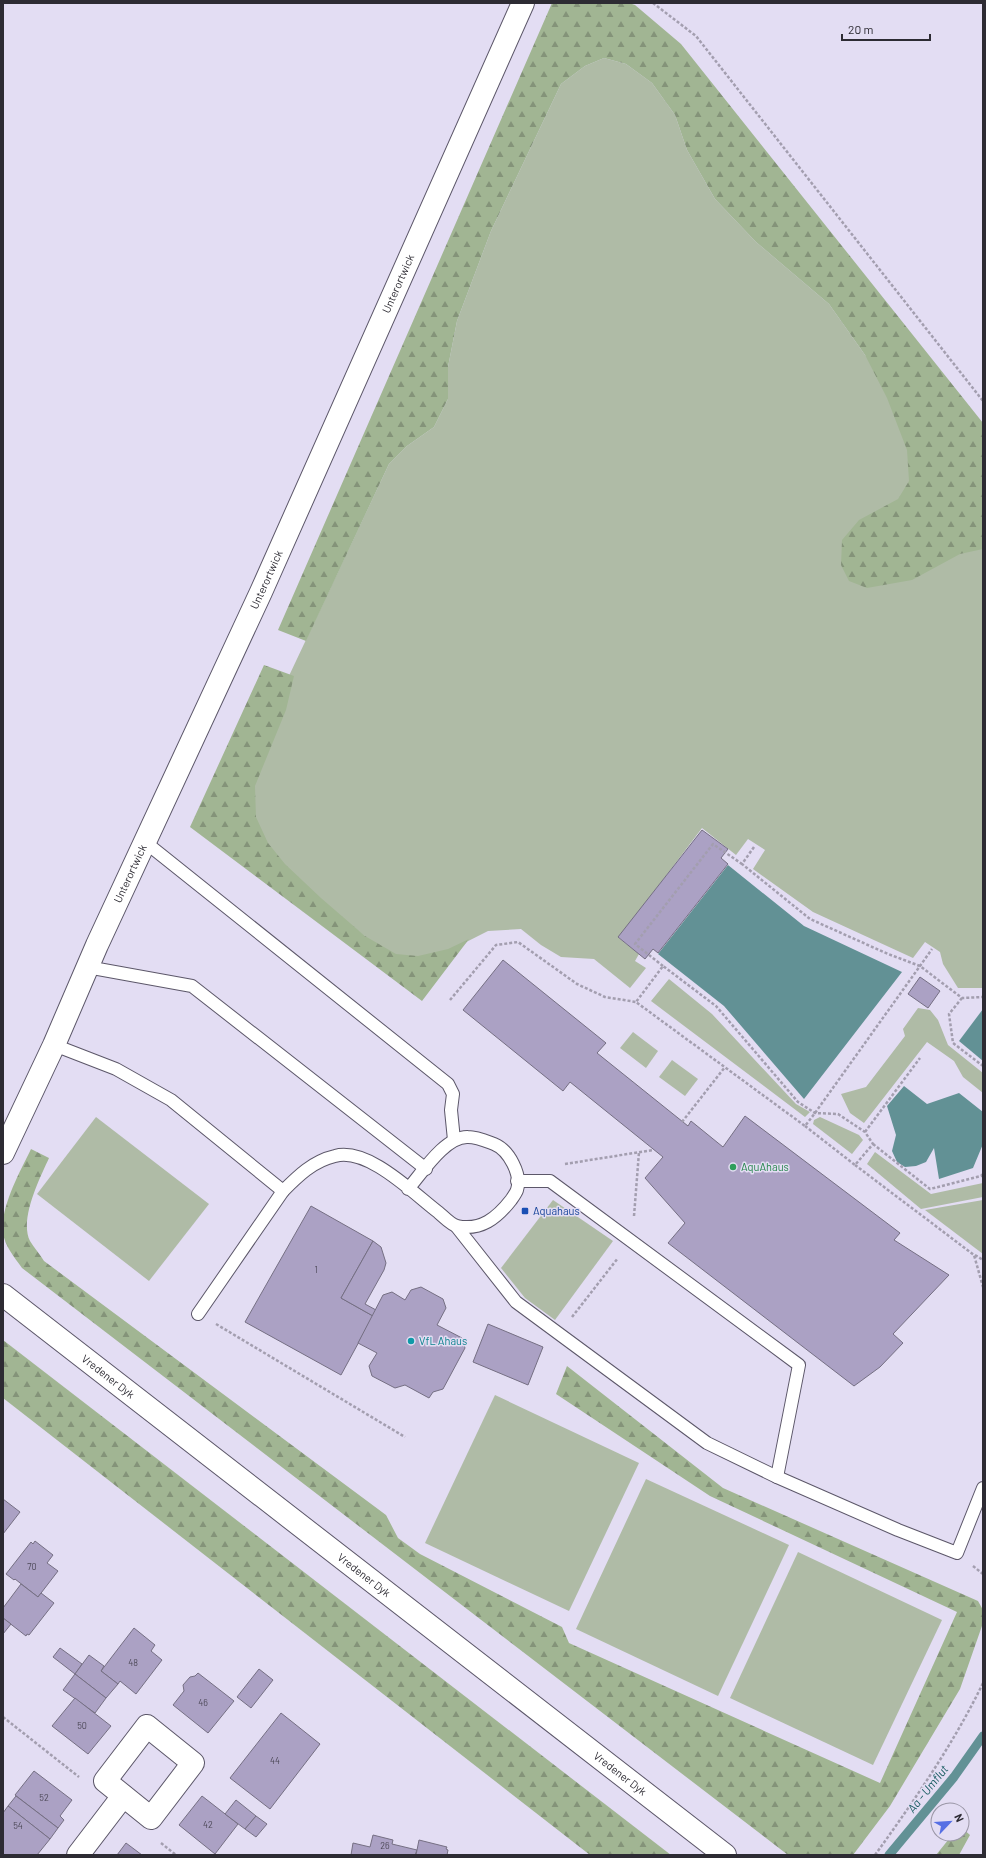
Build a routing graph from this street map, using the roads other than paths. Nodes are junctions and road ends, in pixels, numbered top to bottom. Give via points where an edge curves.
1 (523, 3) edge
2 (145, 842) junction
3 (88, 968) junction
4 (54, 1045) junction
5 (454, 1140) junction
6 (3, 1153) edge
7 (426, 1169) junction
8 (517, 1181) junction
9 (408, 1189) junction
10 (283, 1191) junction
11 (456, 1226) junction
12 (3, 1295) edge
13 (198, 1314) road end
14 (777, 1477) junction
15 (983, 1488) edge
16 (123, 1796) dead end
17 (78, 1855) edge
18 (725, 1855) edge

1 - 2 street, Unterortwick via 265,585
2 - 3 street, Unterortwick
2 - 5 lane via 448,1084 453,1094 451,1110
3 - 4 street, Unterortwick
3 - 7 lane via 192,986
4 - 6 street, Unterortwick
4 - 10 lane via 116,1069 171,1100
5 - 7 lane via 443,1148
5 - 8 lane via 468,1137 499,1146 517,1171
7 - 9 lane
8 - 11 lane via 518,1189 497,1217 479,1227
8 - 14 lane via 550,1181 799,1365
9 - 10 lane via 372,1161 355,1156 336,1155 316,1163 298,1175
9 - 11 lane
10 - 13 lane
11 - 14 lane via 516,1302 707,1443
12 - 18 street, Vredener Dyk
14 - 15 lane via 957,1553
16 - 17 street

